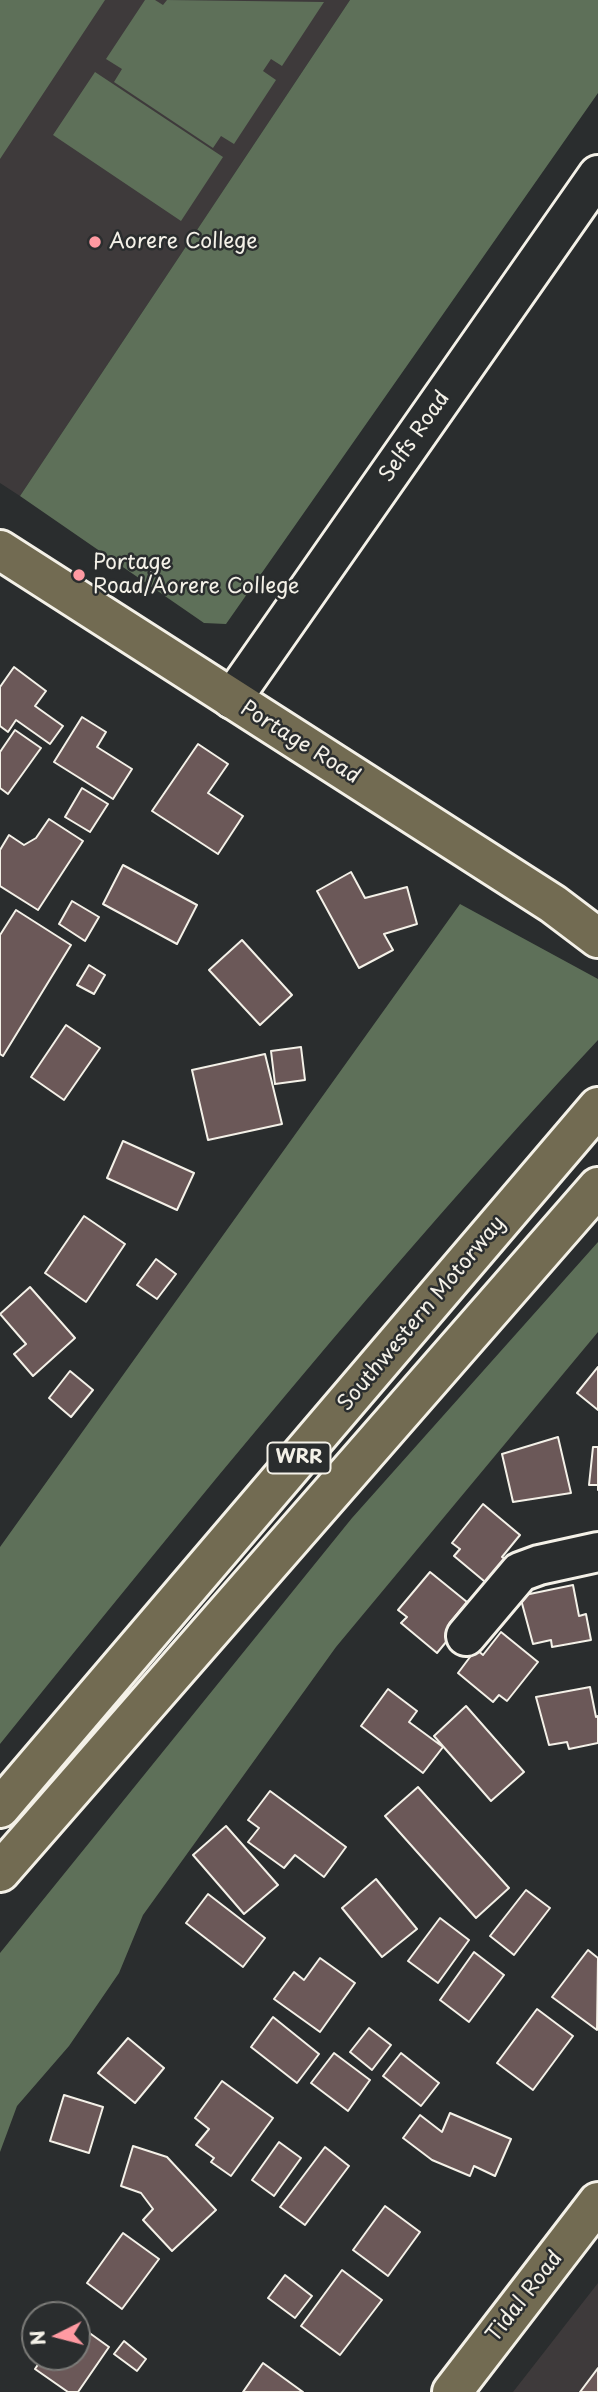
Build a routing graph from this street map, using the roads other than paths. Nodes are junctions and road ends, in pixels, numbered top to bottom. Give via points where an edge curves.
1 (598, 175) edge
2 (0, 550) edge
3 (232, 699) junction
4 (598, 939) edge
5 (598, 1107) edge
6 (598, 1187) edge
7 (598, 1552) edge
8 (466, 1636) dead end
9 (0, 1808) edge
10 (0, 1872) edge
11 (598, 2202) edge
12 (452, 2392) edge

1 - 3 street, Selfs Road
2 - 3 main road, Portage Road
3 - 4 main road, Portage Road via 553,904
5 - 9 main road, Southwestern Motorway / WRR
6 - 10 main road, WRR
7 - 8 street via 520,1572
11 - 12 main road, Tidal Road

